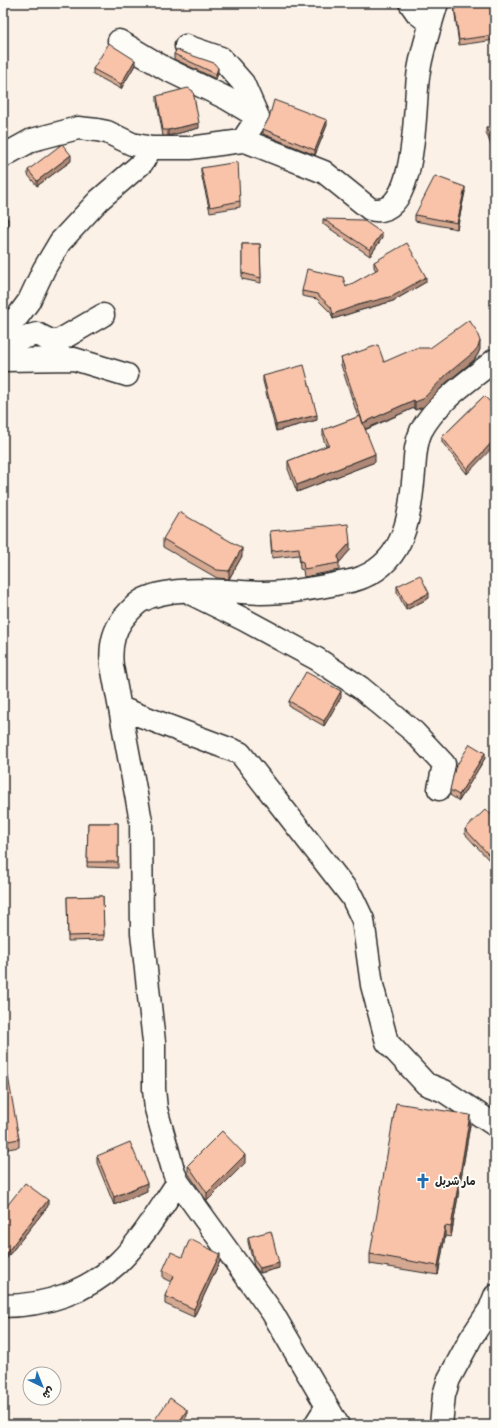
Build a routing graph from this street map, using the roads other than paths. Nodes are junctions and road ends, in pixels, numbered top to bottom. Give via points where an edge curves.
1 (410, 3) edge
2 (437, 3) edge
3 (431, 24) junction
4 (118, 41) dead end
5 (186, 46) dead end
6 (258, 117) junction
7 (242, 141) junction
8 (151, 148) junction
9 (3, 156) edge
10 (103, 315) dead end
11 (3, 327) edge
12 (3, 343) edge
13 (3, 360) edge
14 (495, 360) edge
15 (127, 375) dead end
16 (188, 591) junction
17 (120, 708) junction
18 (438, 789) dead end
19 (495, 1126) edge
20 (178, 1182) junction
21 (495, 1296) edge
22 (3, 1306) edge
23 (327, 1406) junction
24 (315, 1425) edge
25 (338, 1425) edge
26 (441, 1425) edge

1 - 3 street via 417,13
2 - 3 street
3 - 7 street via 418,76 414,143 402,188 396,202 391,206 380,210 370,209 324,172
4 - 6 street
5 - 6 street via 221,58 243,83
6 - 7 street
7 - 8 street via 190,148
8 - 9 street via 132,144 107,132 78,128 32,140
8 - 11 street via 142,163 99,200 60,242 44,268 30,301 18,316
10 - 12 street via 55,343 37,334
13 - 15 street via 74,359
14 - 16 street via 437,409 420,433 404,534 377,570 361,578 301,590 262,593
16 - 17 street via 155,595 141,602 129,611 117,627 112,640 111,655
16 - 18 street via 317,659 361,688 414,732 444,764
17 - 19 street via 240,753 352,897 363,920 372,985 387,1042 426,1084 444,1091
17 - 20 street via 141,821 142,933 154,1042 156,1109
20 - 22 street via 131,1249 105,1273 82,1288 52,1300 23,1306
20 - 23 street via 272,1312
21 - 26 street via 449,1379 444,1395
23 - 24 street
23 - 25 street

